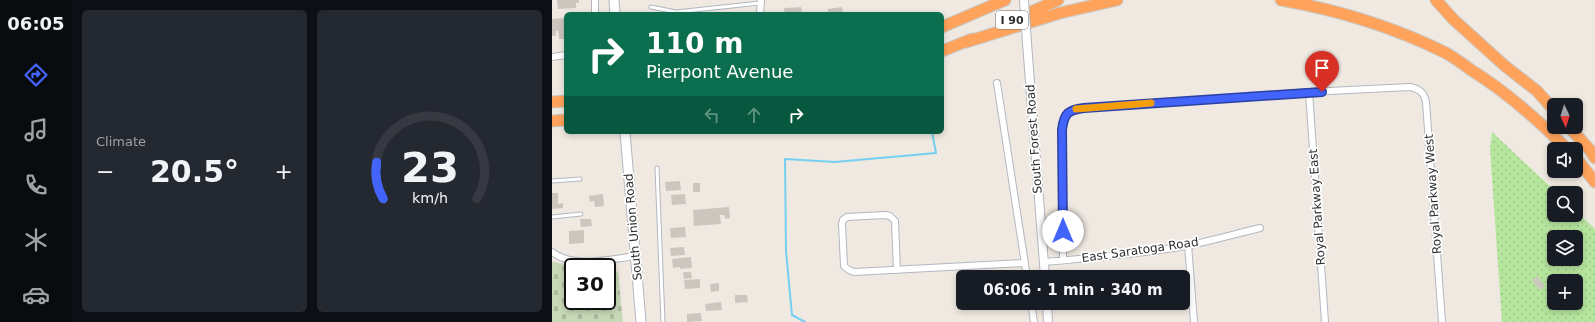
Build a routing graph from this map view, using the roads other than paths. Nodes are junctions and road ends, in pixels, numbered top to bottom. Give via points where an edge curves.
1 (595, 0) edge
2 (614, 0) edge
3 (999, 0) edge
4 (1005, 0) edge
5 (1024, 0) edge
6 (1058, 0) edge
7 (1117, 0) edge
8 (1281, 0) edge
9 (1436, 0) edge
10 (761, 1) edge
11 (651, 7) dead end
12 (988, 7) junction
13 (595, 12) edge
14 (615, 12) edge
15 (672, 12) edge
16 (683, 12) edge
17 (760, 12) edge
18 (944, 26) edge
19 (966, 42) junction
20 (944, 50) edge
21 (564, 55) edge
22 (552, 57) edge
23 (997, 83) dead end
24 (1309, 92) junction
25 (564, 101) edge
26 (552, 102) edge
27 (1547, 102) edge
28 (564, 120) edge
29 (552, 121) edge
30 (625, 134) edge
31 (1575, 134) edge
32 (1561, 142) edge
33 (1595, 158) edge
34 (1583, 167) edge
35 (657, 168) dead end
36 (580, 178) dead end
37 (552, 181) edge
38 (1595, 182) edge
39 (581, 214) dead end
40 (552, 217) edge
41 (1260, 228) dead end
42 (1188, 245) junction
43 (552, 252) edge
44 (636, 256) junction
45 (1063, 260) junction
46 (1025, 262) junction
47 (1044, 262) junction
48 (897, 270) junction
49 (1026, 270) edge
50 (1045, 270) edge
51 (1032, 310) edge
52 (1047, 310) edge
53 (641, 322) edge
54 (663, 322) edge
55 (1034, 322) edge
56 (1048, 322) edge
57 (1194, 322) edge
58 (1325, 322) edge
59 (1442, 322) edge

1 - 13 street
2 - 14 main road
3 - 12 highway
4 - 12 highway, I 90
5 - 47 street, South Forest Road, bridge
6 - 19 highway, I 90
7 - 19 highway via 1060,13
8 - 32 highway via 1354,16 1447,54 1489,81 1539,120
9 - 27 highway via 1453,19
10 - 16 lane
10 - 17 street
11 - 15 lane
12 - 18 highway, I 90
19 - 20 highway, I 90
21 - 22 street
23 - 46 street, South Forest Road
24 - 45 street, Royal Parkway West via 1084,108 1074,109 1068,113 1063,120 1062,130
24 - 58 street, Royal Parkway East
24 - 59 street, Royal Parkway West via 1417,88 1425,96
25 - 26 highway
28 - 29 highway
30 - 44 main road, South Union Road
31 - 33 highway
34 - 38 highway
35 - 54 lane, South Union Road
36 - 37 lane
39 - 40 lane
41 - 42 street, East Saratoga Road
42 - 45 street, East Saratoga Road
42 - 57 street
43 - 44 street via 558,257 580,262
44 - 53 main road, South Union Road
45 - 47 street, East Saratoga Road
46 - 48 street
46 - 49 street, South Forest Road
47 - 50 street, South Forest Road
48 - 48 street via 854,272 844,266 843,220 847,217 890,216 895,221
51 - 55 street
52 - 56 street

